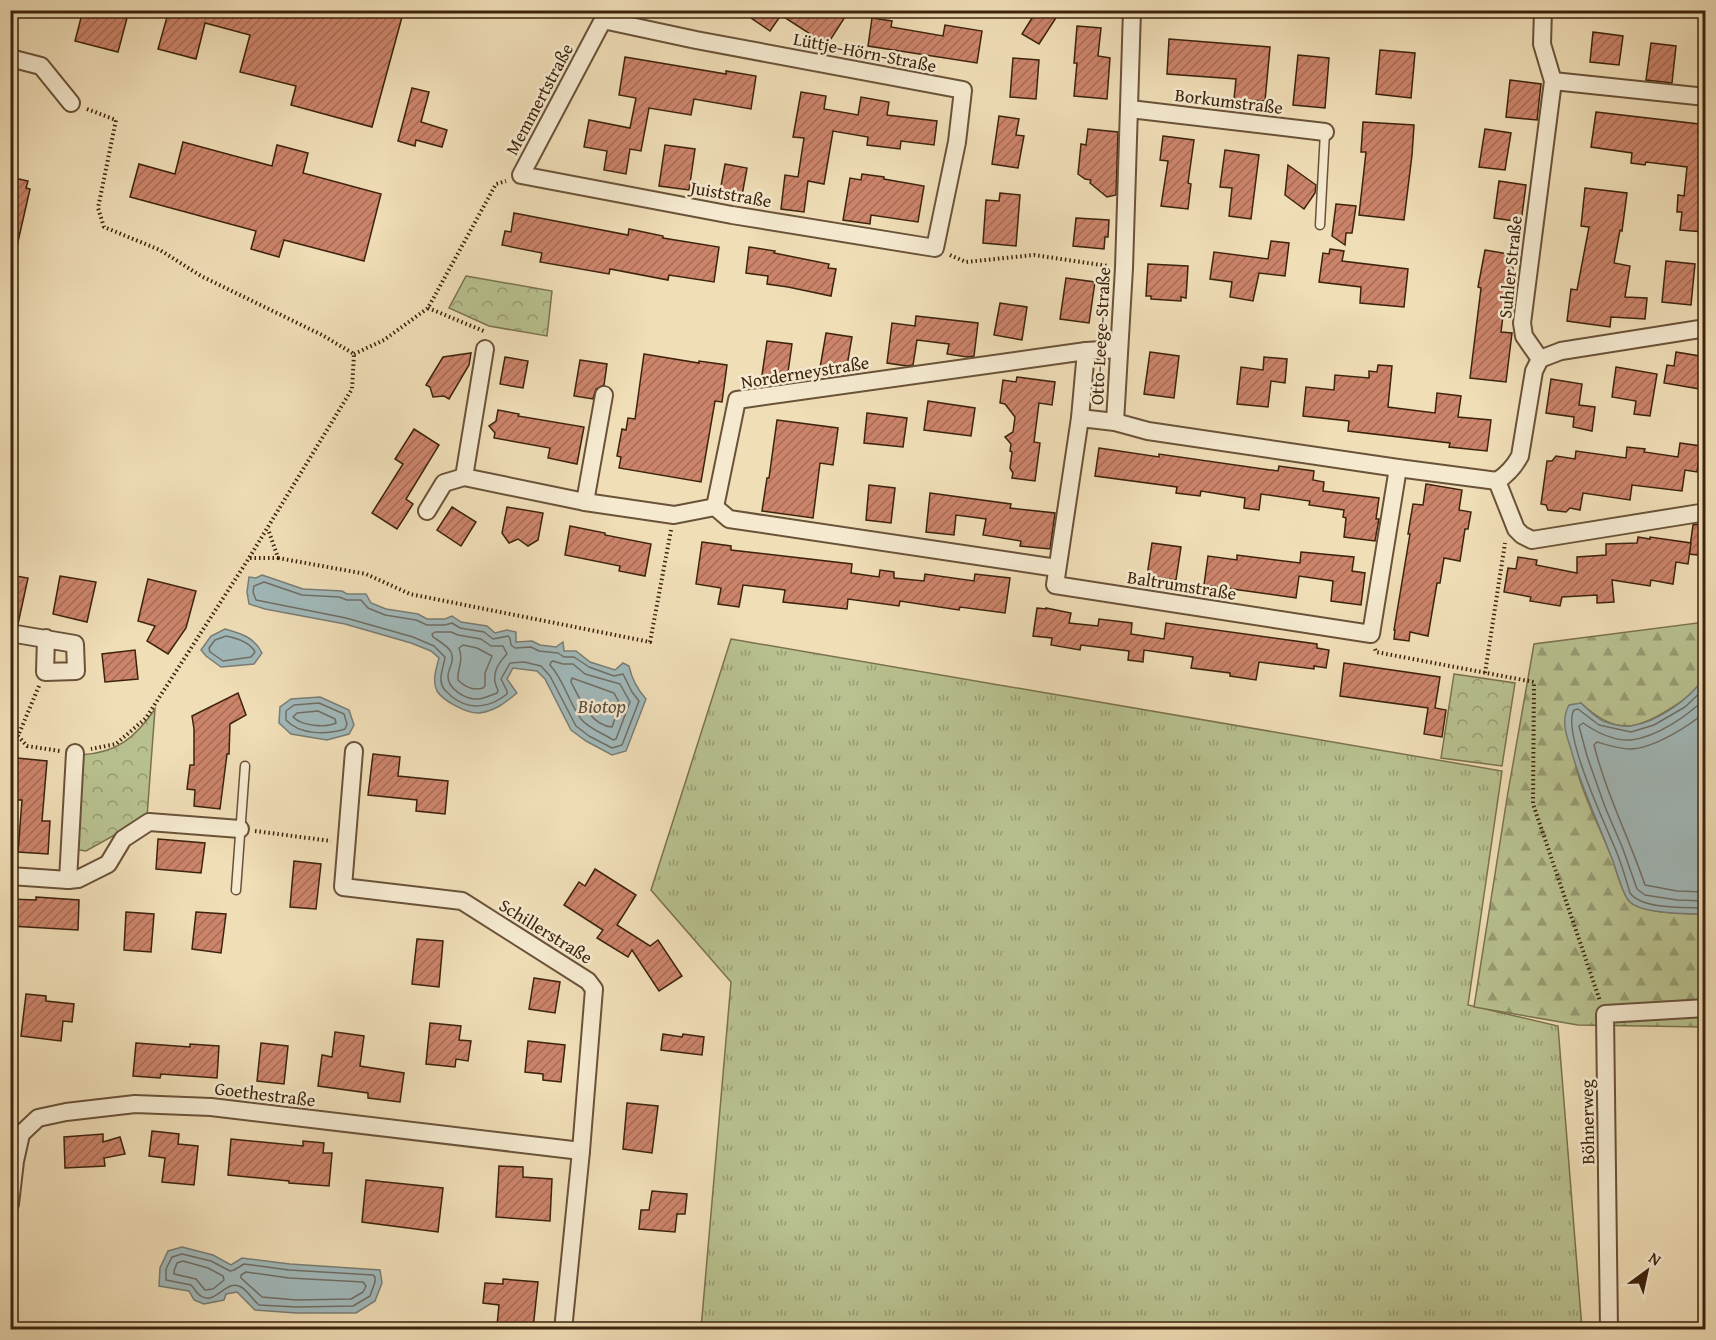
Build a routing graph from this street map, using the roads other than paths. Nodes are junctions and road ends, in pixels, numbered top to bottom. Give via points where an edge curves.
1 (1132, 10) edge
2 (1543, 10) edge
3 (606, 15) edge
4 (10, 58) edge
5 (1553, 81) junction
6 (1706, 97) edge
7 (71, 103) road end
8 (1130, 109) junction
9 (1325, 132) joint
10 (521, 175) joint
11 (1320, 225) dead end
12 (935, 248) joint
13 (1706, 328) edge
14 (485, 349) road end
15 (1118, 349) junction
16 (1086, 351) junction
17 (1540, 359) junction
18 (604, 395) dead end
19 (1080, 418) junction
20 (1115, 422) junction
21 (1398, 468) junction
22 (464, 477) junction
23 (1497, 481) junction
24 (585, 502) junction
25 (715, 507) junction
26 (427, 511) dead end
27 (1706, 512) edge
28 (1057, 568) junction
29 (10, 633) edge
30 (46, 638) junction
31 (354, 751) dead end
32 (75, 753) road end
33 (245, 765) dead end
34 (240, 829) junction
35 (10, 876) edge
36 (68, 880) junction
37 (236, 890) dead end
38 (1706, 1008) edge
39 (581, 1151) junction
40 (10, 1204) edge
41 (563, 1329) edge
42 (1609, 1329) edge

1 - 8 street, Otto-Leege-Straße
2 - 5 street, Suhler Straße via 1542,44
3 - 10 street, Memmertstraße
3 - 12 street, Lüttje-Hörn-Straße via 696,40 963,90 957,142
4 - 7 street via 41,66
5 - 6 street
5 - 17 street, Suhler Straße via 1522,323 1524,336
8 - 9 street, Borkumstraße
8 - 15 street, Otto-Leege-Straße
9 - 11 lane
10 - 12 street, Juiststraße
13 - 17 street via 1561,351
14 - 22 street
15 - 16 street, Norderneystraße
15 - 20 street, Otto-Leege-Straße
16 - 19 street
16 - 25 street, Norderneystraße via 737,400
17 - 23 street via 1534,371 1520,456 1515,466
18 - 24 street
19 - 20 street
19 - 28 street
20 - 21 street, Otto-Leege-Straße via 1148,431
21 - 23 street, Otto-Leege-Straße
21 - 28 street, Baltrumstraße via 1371,634 1055,585
22 - 24 street
22 - 26 street via 444,483
23 - 27 street via 1516,529 1532,540
24 - 25 street via 674,515
25 - 28 street via 729,519
29 - 30 street
30 - 30 street via 45,672 76,671 75,644
31 - 39 street, Schillerstraße via 343,887 462,901 588,981 594,989
32 - 36 street
33 - 34 lane
34 - 36 street via 149,822 123,839 108,864
34 - 37 lane
35 - 36 street
38 - 42 street, Böhnerweg via 1605,1014
39 - 40 street, Goethestraße via 211,1107 135,1104 38,1118 21,1134
39 - 41 street, Schillerstraße

